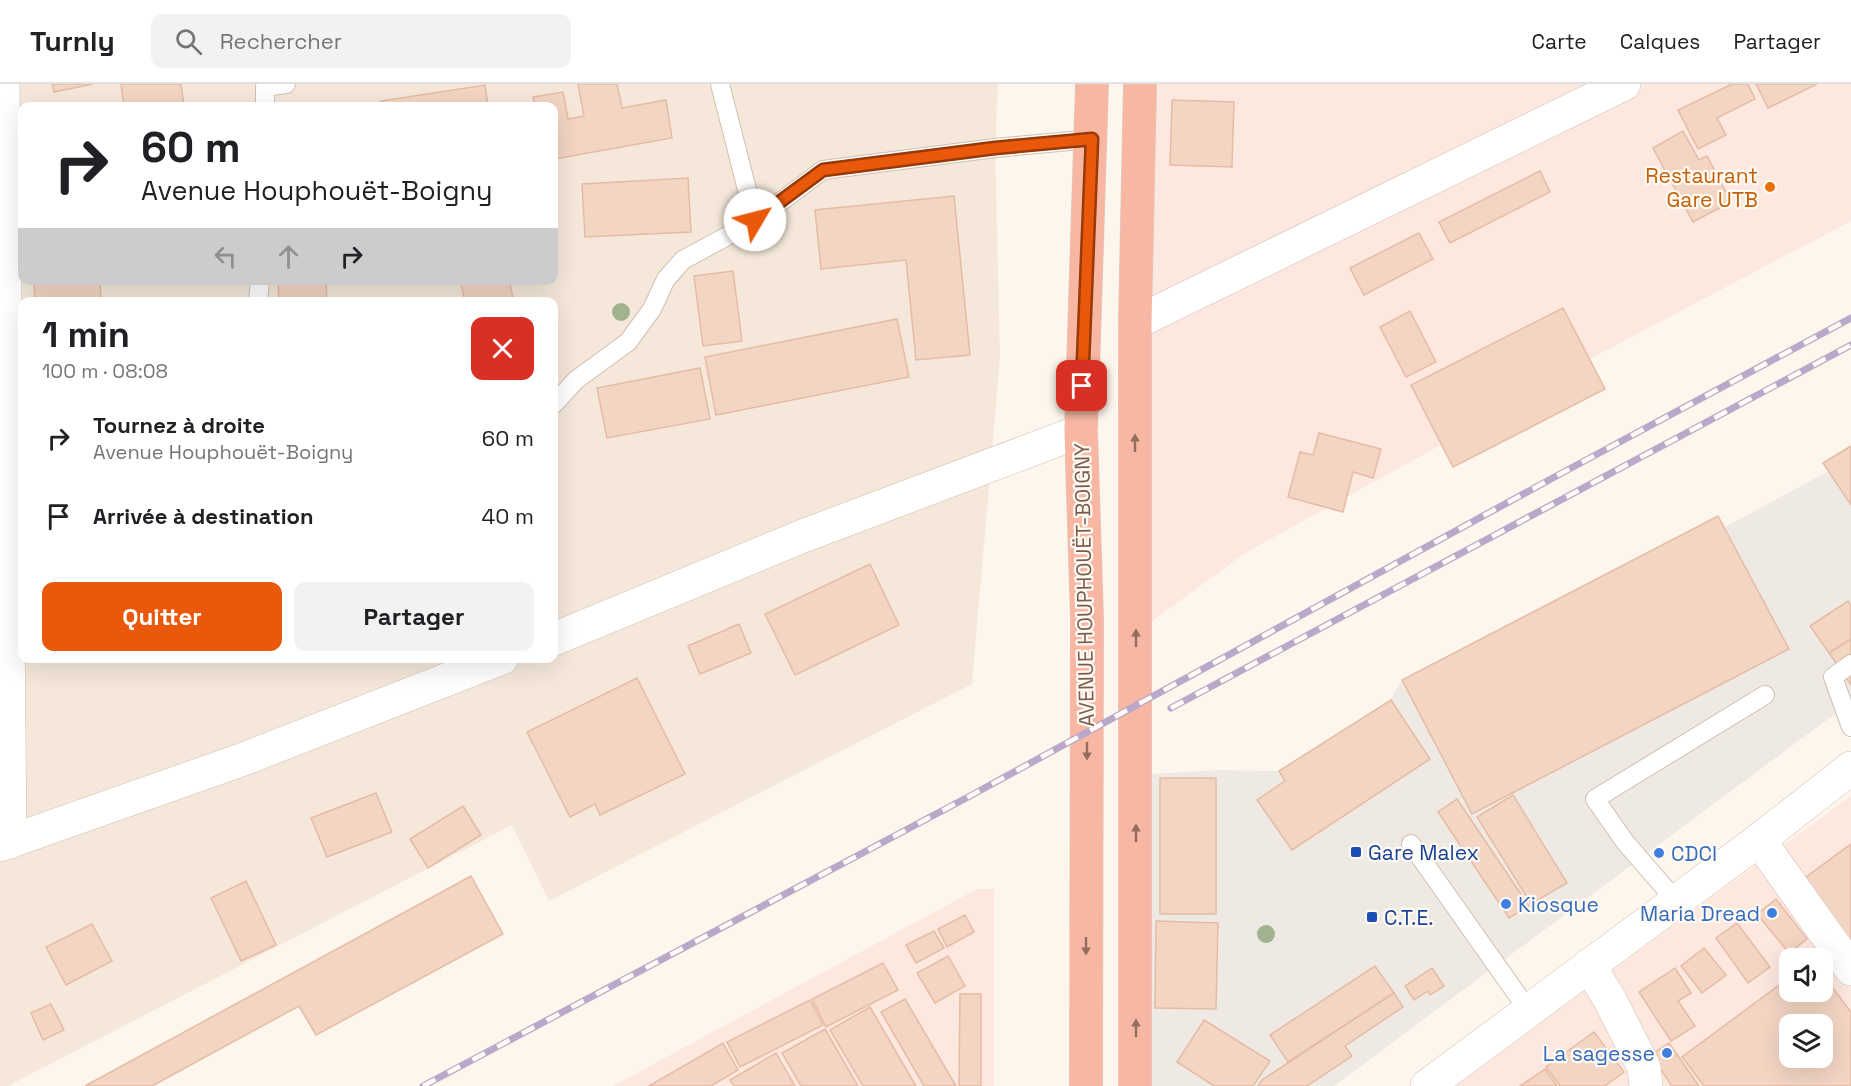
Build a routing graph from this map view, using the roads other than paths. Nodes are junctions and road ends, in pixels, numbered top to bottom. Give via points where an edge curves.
1 (3, 84) edge
2 (286, 84) edge
3 (720, 84) edge
4 (1092, 84) edge
5 (1140, 84) edge
6 (1623, 84) edge
7 (265, 102) edge
8 (1092, 139) junction
9 (755, 220) junction
10 (1135, 323) junction
11 (558, 400) edge
12 (1081, 431) junction
13 (558, 637) edge
14 (489, 663) edge
15 (1851, 664) edge
16 (1765, 695) dead end
17 (1851, 727) edge
18 (1851, 768) edge
19 (1759, 840) junction
20 (5, 844) edge
21 (1411, 844) dead end
22 (1677, 902) junction
23 (1589, 965) junction
24 (1851, 969) edge
25 (1528, 1010) junction
26 (1086, 1086) edge
27 (1135, 1086) edge
28 (1427, 1086) edge
29 (1646, 1086) edge

1 - 20 street
2 - 7 lane via 265,87
3 - 9 lane
4 - 8 highway, AVENUE HOUPHOUËT-BOIGNY
5 - 10 highway
6 - 10 street
8 - 9 lane via 823,170
8 - 12 highway, AVENUE HOUPHOUËT-BOIGNY
9 - 11 lane via 683,260 666,279 652,309 628,342 576,380
27 -> 10 highway
12 - 13 street via 803,536
12 -> 26 highway, AVENUE HOUPHOUËT-BOIGNY via 1087,619
14 - 20 street via 241,760
15 - 17 lane via 1833,677
16 - 22 lane via 1595,799 1625,842
18 - 19 street
19 - 22 street
19 - 24 street
21 - 25 lane
22 - 23 street
23 - 25 street
23 - 29 street via 1644,1067
25 - 28 street

